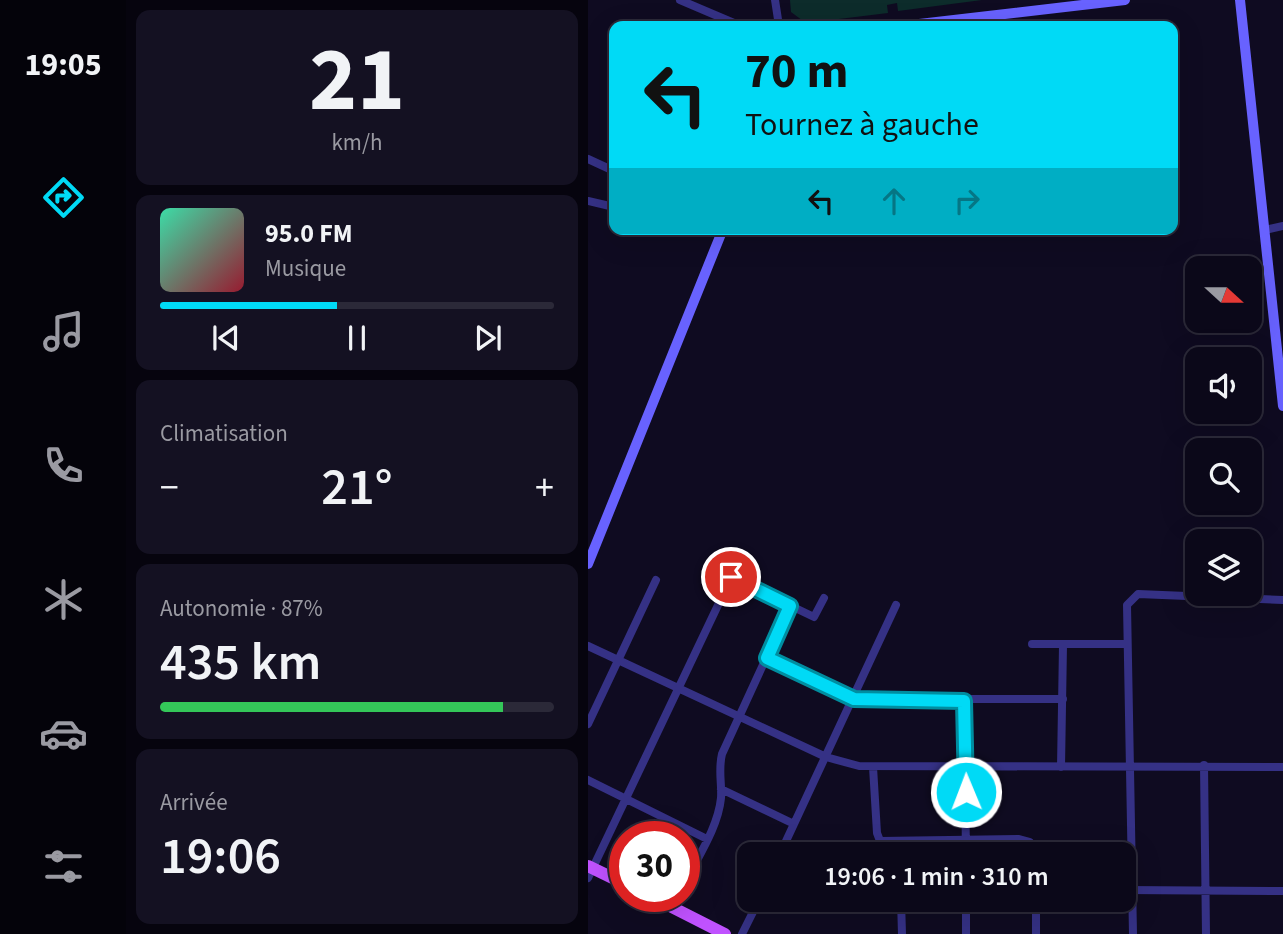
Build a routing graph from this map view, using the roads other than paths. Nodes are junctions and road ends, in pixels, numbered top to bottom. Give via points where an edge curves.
1 (680, 0) edge
2 (775, 0) edge
3 (1125, 0) edge
4 (1240, 0) edge
5 (729, 21) edge
6 (778, 21) edge
7 (945, 21) edge
8 (588, 159) edge
9 (609, 169) edge
10 (588, 201) edge
11 (609, 205) edge
12 (1283, 226) edge
13 (1265, 230) junction
14 (721, 235) edge
15 (1282, 381) edge
16 (1283, 406) edge
17 (740, 559) dead end
18 (588, 564) edge
19 (731, 577) junction
20 (656, 580) dead end
21 (824, 598) dead end
22 (1283, 600) edge
23 (896, 605) dead end
24 (790, 606) junction
25 (1032, 644) dead end
26 (1126, 644) junction
27 (1063, 645) junction
28 (588, 646) edge
29 (767, 658) junction
30 (618, 661) junction
31 (677, 689) junction
32 (854, 699) junction
33 (1063, 699) junction
34 (964, 701) junction
35 (740, 718) junction
36 (588, 724) edge
37 (826, 757) junction
38 (1204, 765) junction
39 (1129, 766) junction
40 (873, 767) junction
41 (1062, 767) junction
42 (1283, 767) edge
43 (966, 768) junction
44 (588, 780) edge
45 (721, 789) junction
46 (625, 799) junction
47 (794, 824) junction
48 (707, 839) junction
49 (880, 841) joint
50 (966, 841) junction
51 (786, 842) edge
52 (1030, 842) edge
53 (1131, 842) edge
54 (700, 853) edge
55 (590, 871) edge
56 (609, 878) edge
57 (1206, 889) junction
58 (1136, 890) edge
59 (1283, 891) edge
60 (691, 912) edge
61 (753, 912) edge
62 (901, 912) edge
63 (966, 912) edge
64 (1036, 912) edge
65 (1133, 912) edge
66 (725, 934) edge
67 (743, 934) edge
68 (902, 934) edge
69 (966, 934) edge
70 (1036, 934) edge
71 (1133, 934) edge
72 (1206, 934) edge

1 - 5 street
2 - 6 street
3 - 7 street
4 - 13 street
8 - 9 street
10 - 11 street
12 - 13 street
13 - 15 street
14 - 18 street
15 - 16 street
17 - 19 street
19 - 24 street
19 - 31 street
20 - 30 street
21 - 24 street via 814,617
22 - 26 street via 1138,594 1127,605
23 - 32 street
24 - 29 street
25 - 27 street
26 - 27 street
26 - 39 street
27 - 33 street
28 - 30 street
29 - 32 street
29 - 35 street
30 - 31 street
30 - 36 street
31 - 35 street
31 - 46 street
32 - 34 street
32 - 37 street
33 - 34 street
33 - 41 street
34 - 43 street
35 - 37 street
35 - 45 street via 718,768
37 - 40 street
37 - 47 street
38 - 39 street
38 - 42 street
38 - 57 street
39 - 41 street
39 - 53 street
40 - 43 street
40 - 49 street
41 - 43 street
43 - 50 street
44 - 46 street
45 - 47 street
45 - 48 street
46 - 48 street
46 - 55 street
47 - 51 street
48 - 54 street
49 - 50 street
50 - 52 street
55 - 56 main road
57 - 58 street
57 - 59 street
57 - 72 street
60 - 66 main road
61 - 67 street
62 - 68 street
63 - 69 street
64 - 70 street
65 - 71 street

